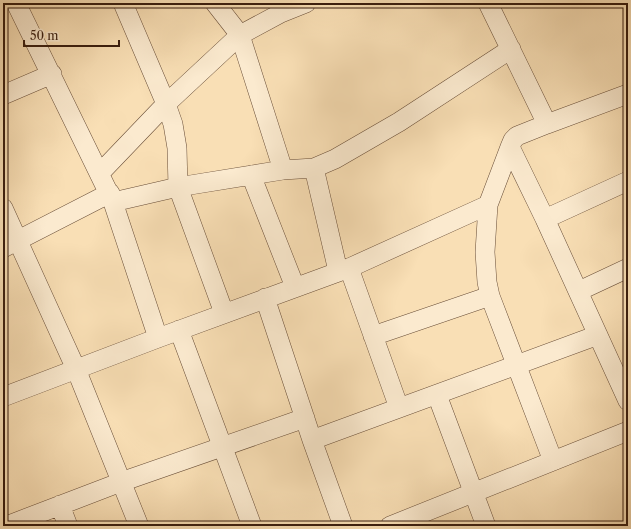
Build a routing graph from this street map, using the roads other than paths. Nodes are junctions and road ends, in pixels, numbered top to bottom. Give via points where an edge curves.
1 (16, 3) edge
2 (123, 3) edge
3 (215, 3) edge
4 (306, 3) edge
5 (488, 3) edge
6 (286, 7) edge
7 (240, 35) junction
8 (511, 49) junction
9 (52, 74) junction
10 (3, 95) edge
11 (627, 97) edge
12 (166, 104) junction
13 (547, 124) junction
14 (510, 147) junction
15 (314, 168) junction
16 (283, 170) junction
17 (100, 173) junction
18 (251, 175) junction
19 (628, 181) edge
20 (178, 187) junction
21 (112, 197) junction
22 (488, 205) junction
23 (3, 208) edge
24 (545, 219) junction
25 (11, 244) edge
26 (628, 268) edge
27 (344, 269) junction
28 (295, 287) junction
29 (579, 290) junction
30 (490, 296) junction
31 (265, 298) junction
32 (224, 313) junction
33 (179, 330) junction
34 (598, 334) junction
35 (373, 336) junction
36 (158, 338) junction
37 (517, 365) junction
38 (76, 369) junction
39 (621, 369) edge
40 (438, 395) junction
41 (3, 397) edge
42 (628, 401) edge
43 (399, 408) junction
44 (305, 418) junction
45 (628, 430) edge
46 (312, 440) junction
47 (223, 446) junction
48 (553, 461) junction
49 (122, 482) junction
50 (475, 492) junction
51 (60, 505) junction
52 (6, 526) edge
53 (68, 526) edge
54 (139, 526) edge
55 (252, 526) edge
56 (343, 526) edge
57 (390, 526) edge
58 (486, 526) edge

1 - 9 street
2 - 12 street
3 - 7 street
4 - 6 street
5 - 8 street
6 - 7 street
7 - 12 street
7 - 16 street
8 - 13 street
8 - 15 street via 399,122 335,159
9 - 10 street
9 - 17 street
11 - 13 street
12 - 17 street
12 - 20 street via 176,138
13 - 14 street via 520,134
14 - 22 street
14 - 24 street
15 - 16 street
15 - 27 street
16 - 18 street
17 - 21 street
18 - 20 street
18 - 28 street
19 - 24 street
20 - 21 street
20 - 32 street
21 - 25 street
21 - 36 street
22 - 27 street
22 - 30 street via 485,252
23 - 25 street
24 - 29 street
25 - 38 street
26 - 29 street
27 - 28 street
27 - 35 street
28 - 31 street
29 - 34 street
30 - 35 street
30 - 37 street
31 - 32 street
31 - 44 street
32 - 33 street
33 - 36 street
33 - 47 street
34 - 37 street
34 - 39 street
35 - 43 street
36 - 38 street
37 - 40 street
37 - 48 street
38 - 41 street
38 - 49 street
39 - 42 street
40 - 43 street
40 - 50 street
43 - 46 street
44 - 46 street
44 - 47 street
45 - 48 street
46 - 56 street
47 - 49 street
47 - 55 street
48 - 50 street
49 - 51 street
49 - 54 street
50 - 57 street
50 - 58 street
51 - 52 street
51 - 53 street

